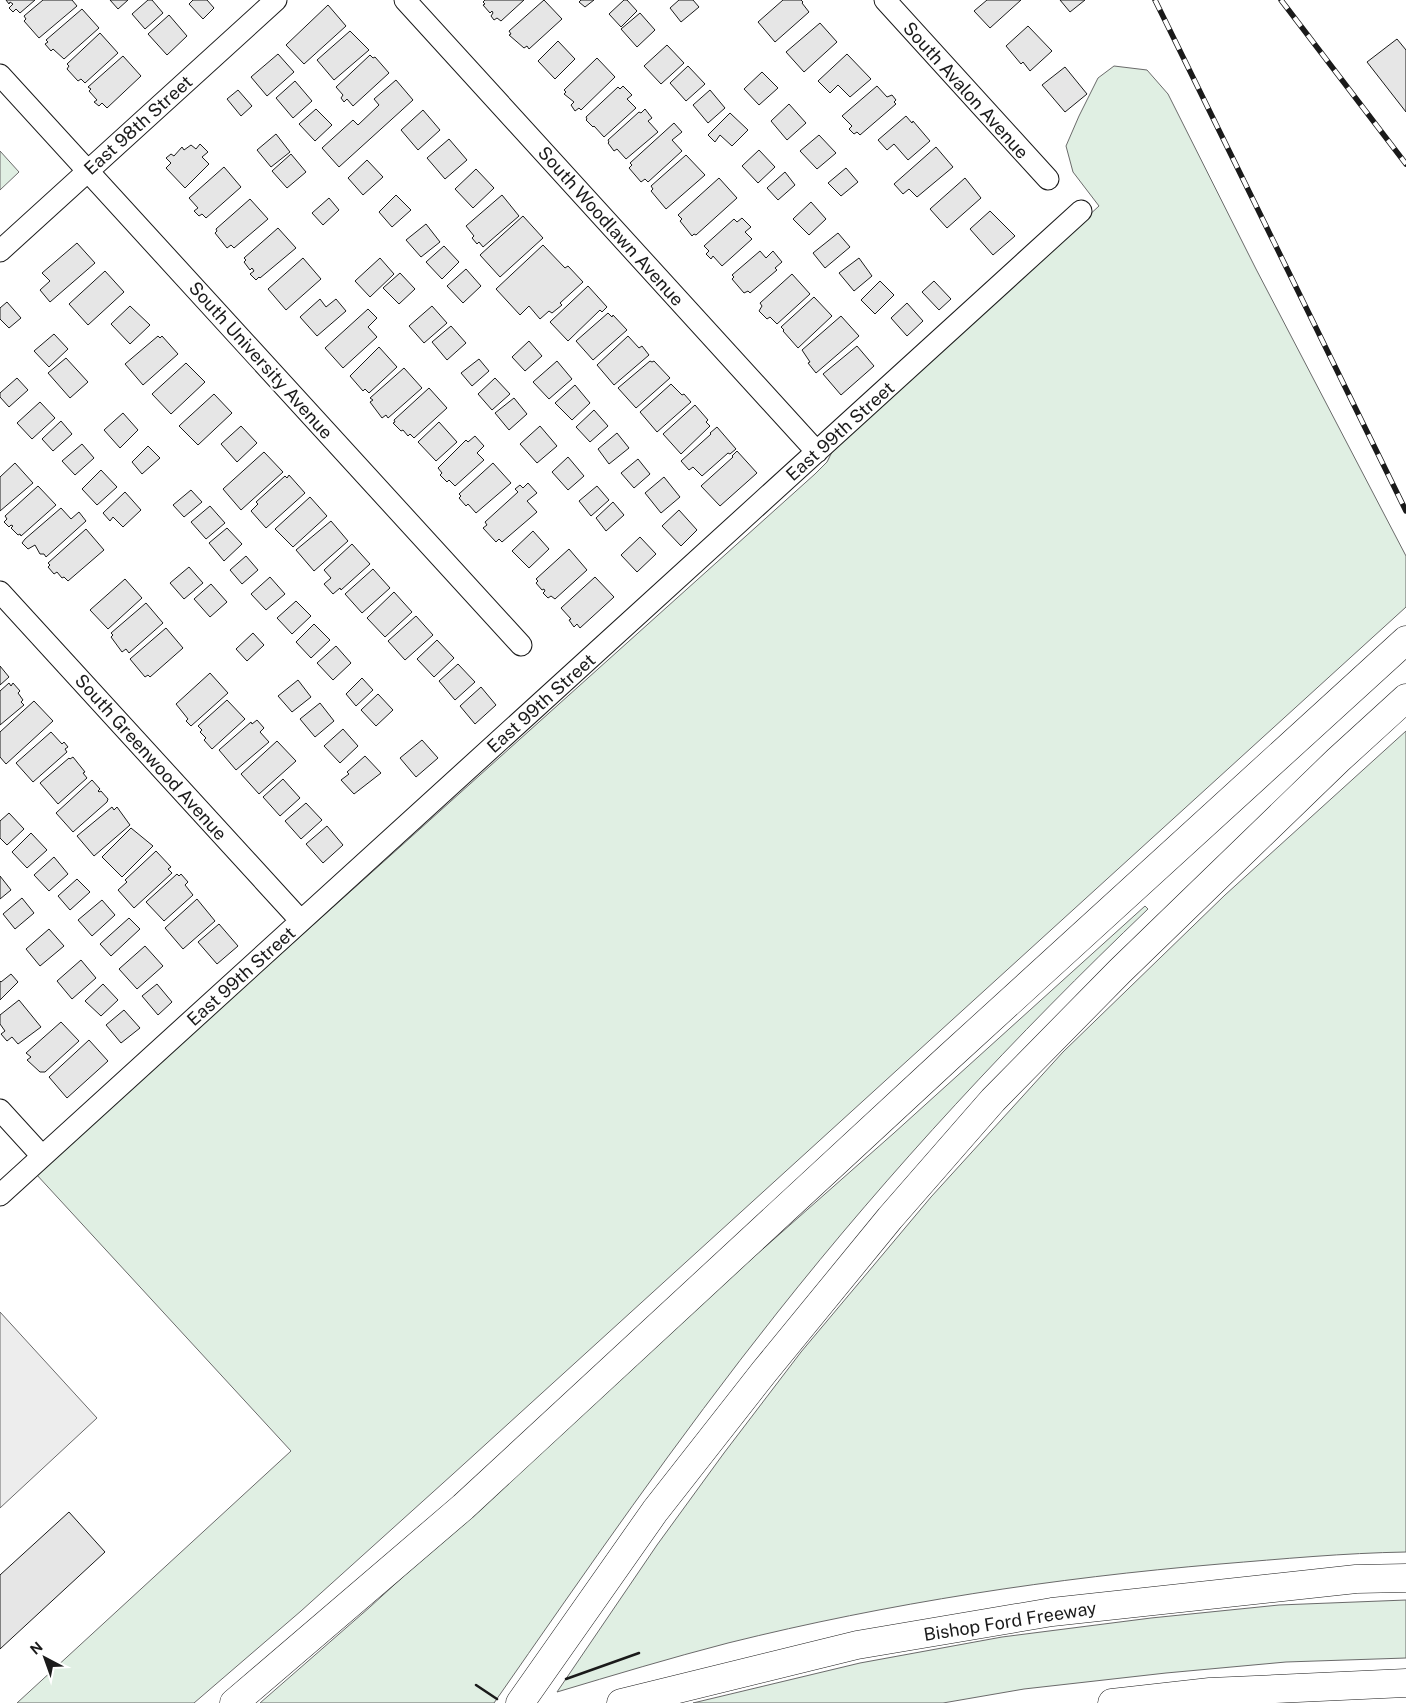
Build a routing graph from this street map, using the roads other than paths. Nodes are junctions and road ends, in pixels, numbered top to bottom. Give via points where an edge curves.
1 (276, 0) edge
2 (405, 0) edge
3 (885, 0) edge
4 (0, 75) edge
5 (88, 171) junction
6 (1048, 179) dead end
7 (1081, 211) dead end
8 (0, 251) edge
9 (817, 452) junction
10 (0, 592) edge
11 (1406, 640) edge
12 (521, 644) dead end
13 (1406, 698) edge
14 (301, 921) junction
15 (0, 1110) edge
16 (42, 1156) junction
17 (0, 1195) edge
18 (1406, 1578) edge
19 (1406, 1683) edge
20 (525, 1696) edge
21 (234, 1703) edge
22 (621, 1703) edge
23 (1112, 1703) edge

1 - 5 street, East 98th Street
2 - 9 street, South Woodlawn Avenue
3 - 6 street, South Avalon Avenue
4 - 5 street, South University Avenue
5 - 8 street, East 98th Street
5 - 12 street, South University Avenue
7 - 9 street, East 99th Street
9 - 14 street, East 99th Street
10 - 14 street, South Greenwood Avenue
11 - 21 highway via 940,1064 463,1507
13 - 20 highway via 1120,971 993,1100 890,1218 764,1372 655,1511
14 - 16 street, East 99th Street
15 - 16 street
16 - 17 street, East 99th Street
18 - 22 highway, Bishop Ford Freeway via 1356,1579 1052,1612 857,1645
19 - 23 highway via 1210,1692

